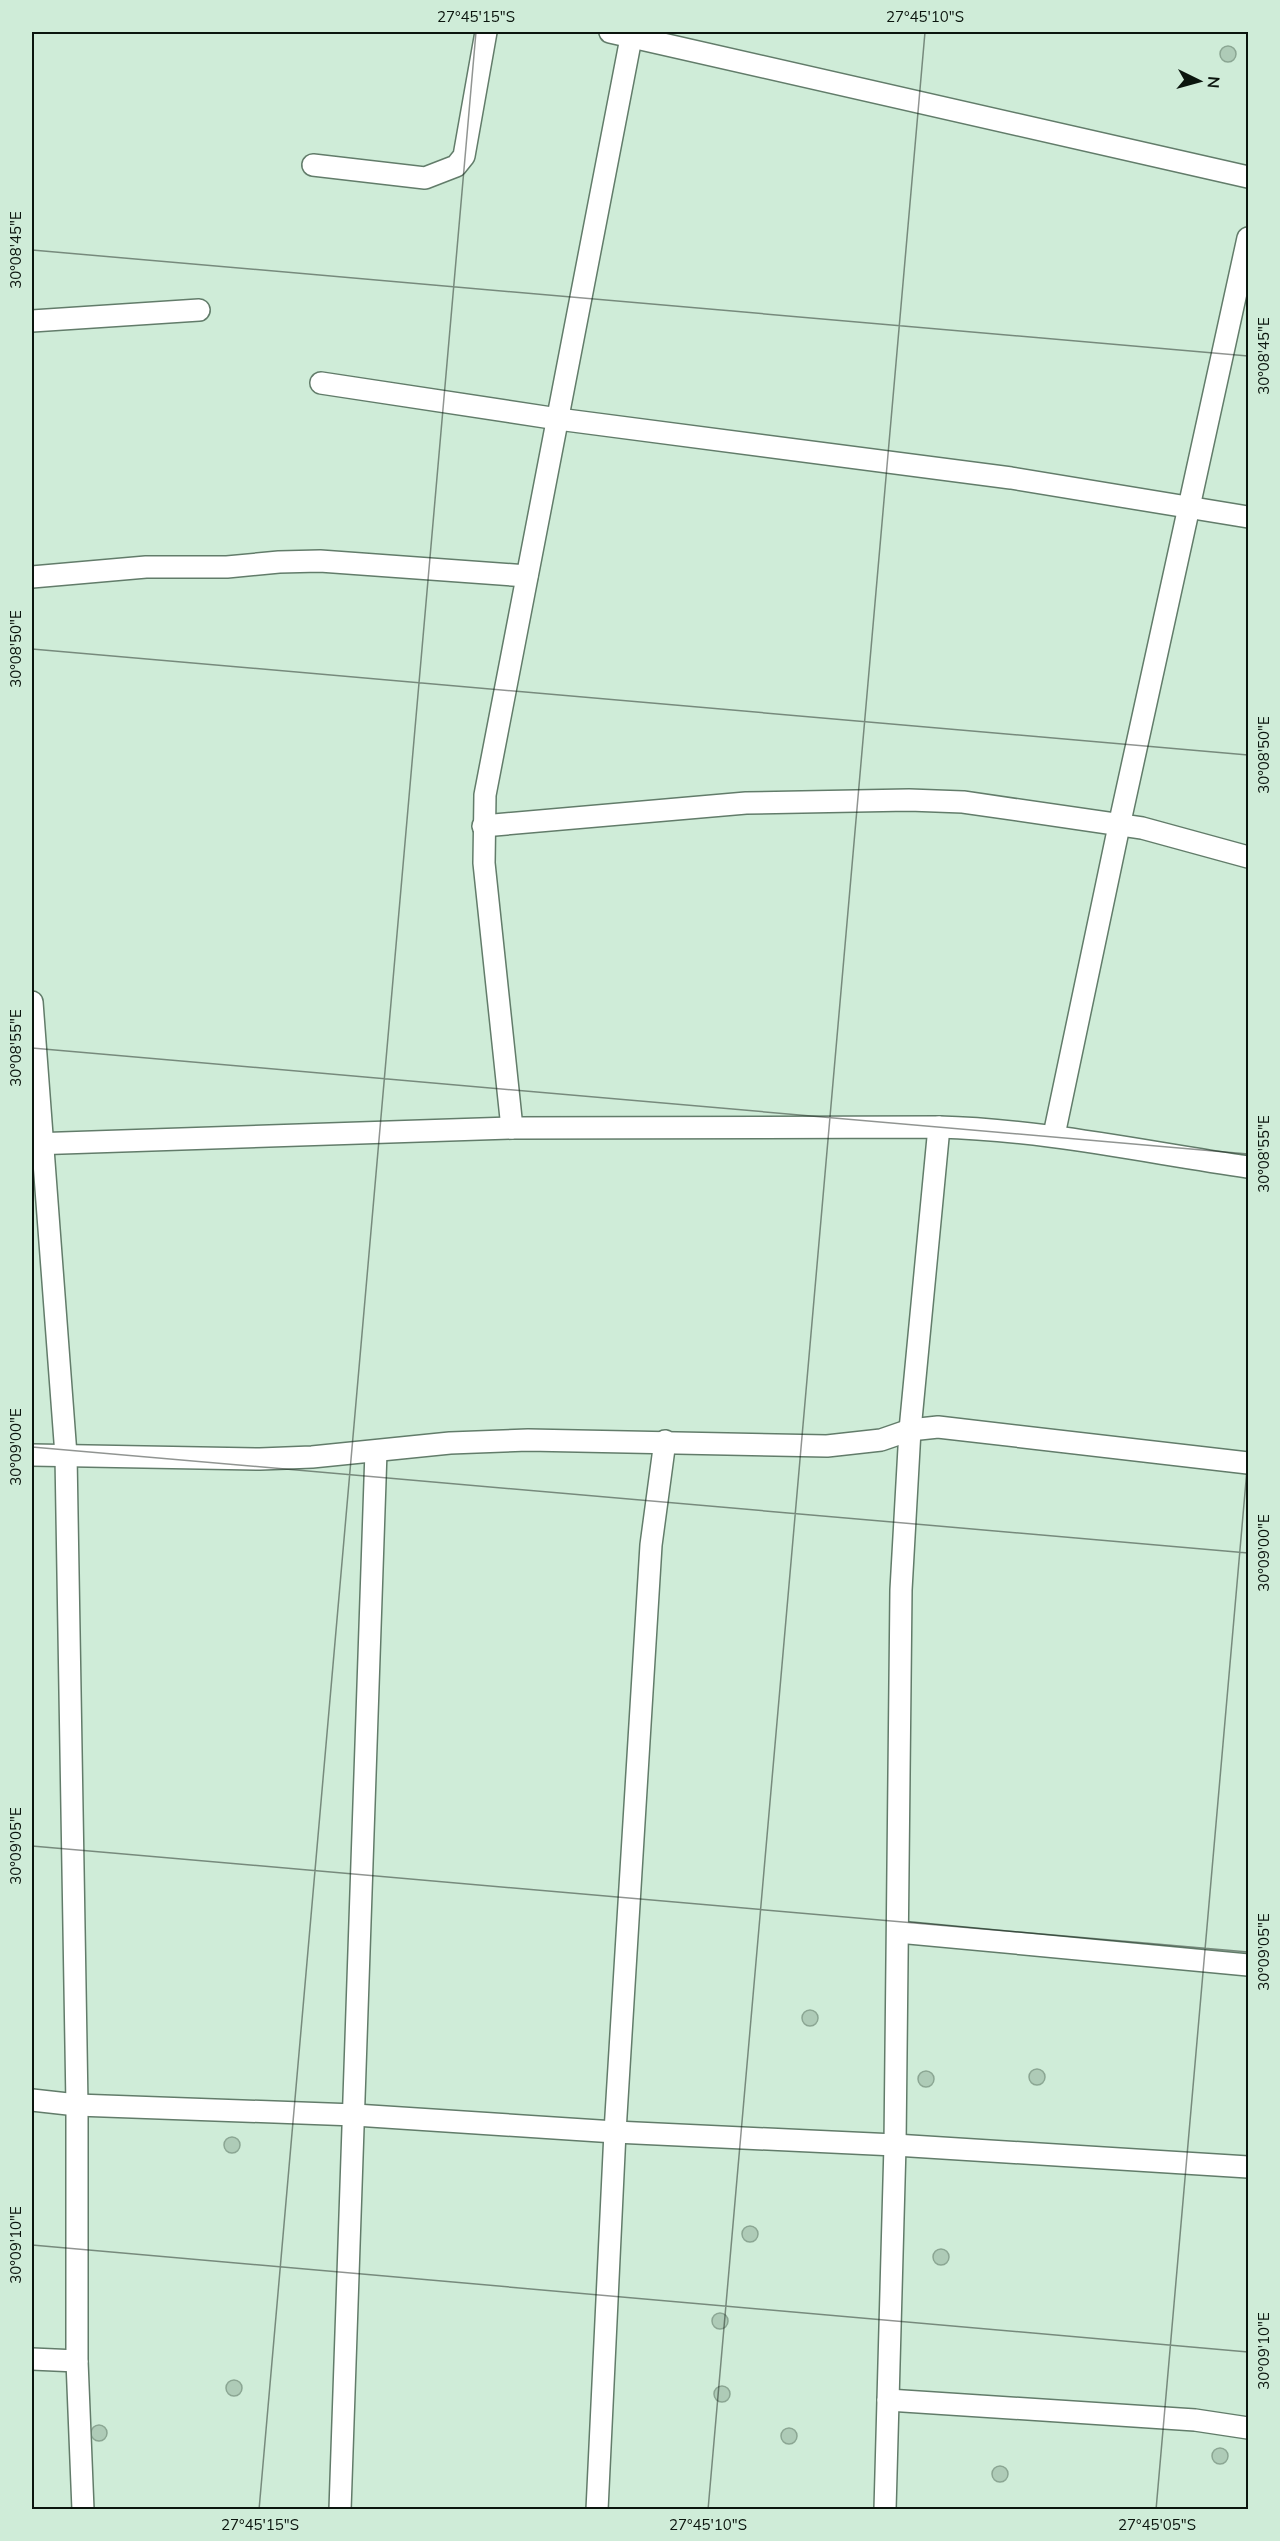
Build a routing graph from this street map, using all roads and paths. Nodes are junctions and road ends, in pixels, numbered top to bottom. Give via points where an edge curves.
1 (486, 32) edge
2 (610, 32) edge
3 (631, 38) junction
4 (313, 165) dead end
5 (1248, 177) edge
6 (1248, 238) edge
7 (199, 310) dead end
8 (32, 321) edge
9 (321, 382) dead end
10 (558, 419) junction
11 (1189, 508) junction
12 (1248, 517) edge
13 (527, 576) junction
14 (32, 578) edge
15 (483, 826) junction
16 (1119, 826) junction
17 (1248, 857) edge
18 (32, 1002) edge
19 (32, 1009) edge
20 (939, 1127) junction
21 (512, 1128) junction
22 (1054, 1135) junction
23 (38, 1144) edge
24 (1248, 1167) edge
25 (910, 1430) junction
26 (665, 1442) junction
27 (376, 1451) junction
28 (32, 1455) edge
29 (66, 1455) junction
30 (1248, 1463) edge
31 (898, 1932) junction
32 (1248, 1965) edge
33 (32, 2100) edge
34 (77, 2104) junction
35 (355, 2115) junction
36 (615, 2132) junction
37 (895, 2145) junction
38 (1248, 2167) edge
39 (32, 2359) edge
40 (77, 2361) junction
41 (888, 2400) junction
42 (1248, 2428) edge
43 (83, 2510) edge
44 (340, 2510) edge
45 (597, 2510) edge
46 (885, 2510) edge

1 - 4 street via 464,156 456,166 425,178
2 - 3 street
3 - 5 street
3 - 10 street
6 - 11 street
7 - 8 street
9 - 10 street
10 - 11 street via 1011,478
10 - 13 street
11 - 12 street
11 - 16 street
13 - 14 street via 320,561 146,567
13 - 15 street via 492,755
15 - 16 street via 746,803 909,800 963,802
15 - 21 street
16 - 17 street via 1165,833
16 - 22 street
18 - 19 street
19 - 23 street
20 - 21 street
20 - 22 street
20 - 25 street
21 - 23 street
22 - 24 street
23 - 29 street
25 - 26 street via 882,1440 827,1446
25 - 30 street via 938,1427
25 - 31 street via 901,1590
26 - 27 street via 528,1440
26 - 36 street via 651,1545
27 - 29 street via 260,1459
27 - 35 street
28 - 29 street
29 - 34 street
31 - 32 street
31 - 37 street
33 - 34 street
34 - 35 street
34 - 40 street
35 - 36 street
35 - 44 street
36 - 37 street
36 - 45 street
37 - 38 street
37 - 41 street
39 - 40 street
40 - 43 street
41 - 42 street
41 - 46 street

